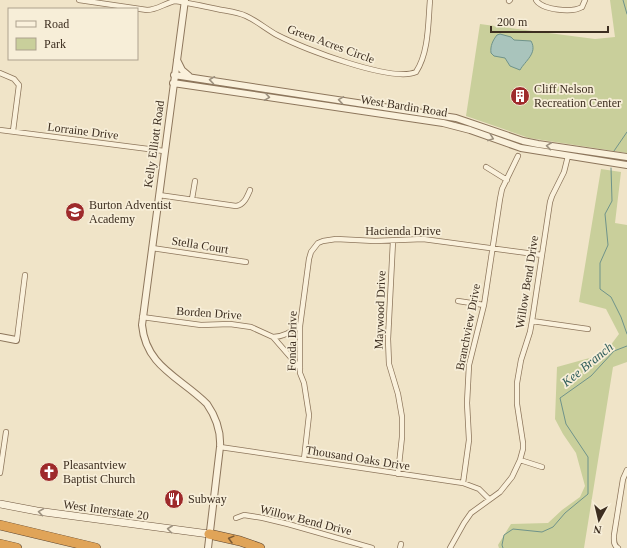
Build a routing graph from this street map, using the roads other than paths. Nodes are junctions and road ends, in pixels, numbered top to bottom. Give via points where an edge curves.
1 (79, 0) edge
2 (430, 0) edge
3 (536, 0) edge
4 (585, 0) edge
5 (185, 1) edge
6 (133, 8) edge
7 (138, 9) edge
8 (176, 58) junction
9 (0, 73) edge
10 (174, 75) junction
11 (190, 77) junction
12 (173, 83) junction
13 (184, 85) junction
14 (172, 98) junction
15 (472, 122) junction
16 (0, 130) edge
17 (470, 130) junction
18 (13, 132) junction
19 (569, 148) junction
20 (164, 151) junction
21 (558, 154) junction
22 (518, 156) dead end
23 (568, 156) junction
24 (577, 157) junction
25 (625, 157) edge
26 (624, 164) edge
27 (486, 167) dead end
28 (507, 180) junction
29 (195, 181) dead end
30 (250, 190) dead end
31 (158, 195) junction
32 (192, 199) junction
33 (393, 241) junction
34 (152, 248) junction
35 (314, 248) joint
36 (492, 249) junction
37 (542, 256) junction
38 (246, 262) dead end
39 (25, 275) dead end
40 (458, 301) dead end
41 (484, 305) junction
42 (142, 317) junction
43 (532, 321) junction
44 (300, 326) junction
45 (588, 330) dead end
46 (0, 337) edge
47 (273, 337) junction
48 (17, 340) joint
49 (300, 368) junction
50 (6, 432) dead end
51 (220, 447) junction
52 (304, 459) junction
53 (520, 460) junction
54 (542, 468) dead end
55 (627, 470) edge
56 (0, 473) edge
57 (398, 474) junction
58 (463, 483) junction
59 (489, 499) junction
60 (0, 504) edge
61 (236, 518) dead end
62 (0, 525) edge
63 (209, 534) junction
64 (0, 544) edge
65 (617, 547) edge
66 (17, 548) edge
67 (96, 548) edge
68 (208, 548) edge
69 (260, 548) edge
70 (372, 548) edge
71 (450, 548) edge

1 - 6 street, Green Acres Circle
2 - 5 street, Green Acres Circle via 422,61 416,72 406,74 370,70 298,45 238,13
3 - 4 street via 541,5 573,11 583,9
5 - 7 street, Green Acres Circle via 168,2 155,10
5 - 8 street, Kelly Elliott Road
8 - 10 street, Kelly Elliott Road
8 - 11 street via 182,70
9 - 18 street via 14,79 19,85
10 - 11 street, West Bardin Road
10 - 12 street, Kelly Elliott Road
15 -> 11 street, West Bardin Road via 436,114
12 - 13 street, West Bardin Road
12 - 14 street, Kelly Elliott Road
13 - 14 street via 177,89
13 -> 17 street, West Bardin Road via 443,123
14 - 20 street, Kelly Elliott Road
15 - 17 street
19 -> 15 street, West Bardin Road via 523,141
16 - 18 street, Lorraine Drive
17 -> 21 street, West Bardin Road via 521,148
18 - 20 street, Lorraine Drive
19 - 21 street
19 - 24 street
19 - 25 street, West Bardin Road
20 - 31 street, Kelly Elliott Road
21 - 23 street, West Bardin Road
22 - 28 street, Branchview Drive
23 - 24 street, West Bardin Road
23 - 37 street, Willow Bend Drive via 564,172 550,202
24 - 26 street, West Bardin Road
27 - 28 street
28 - 36 street, Branchview Drive via 500,199
29 - 32 street
30 - 32 street via 239,206
31 - 32 street
31 - 34 street, Kelly Elliott Road
33 - 35 street, Hacienda Drive via 336,239 323,241
33 - 36 street, Hacienda Drive via 440,240
33 - 57 street, Maywood Drive via 388,339 389,364 402,417
34 - 38 street, Stella Court
34 - 42 street, Kelly Elliott Road
35 - 44 street, Fonda Drive via 308,259
36 - 37 street, Hacienda Drive
36 - 41 street, Branchview Drive
37 - 43 street, Willow Bend Drive
39 - 48 street
40 - 41 street
41 - 58 street, Branchview Drive via 467,356 469,440
42 - 47 street, Borden Drive via 201,325 241,324
42 - 51 street, Kelly Elliott Road via 143,336 150,354 161,367 211,410 219,429
43 - 45 street
43 - 53 street, Willow Bend Drive via 520,360 517,383 517,404 523,443
44 - 47 street via 289,333
44 - 49 street, Fonda Drive
46 - 48 street
47 - 49 street, Borden Drive
49 - 52 street, Fonda Drive via 309,415
50 - 56 street
51 - 52 street, Thousand Oaks Drive
51 - 63 street, Kelly Elliott Road
52 - 57 street, Thousand Oaks Drive
53 - 54 street
53 - 59 street, Willow Bend Drive via 506,485
55 - 65 street via 623,479 614,535
57 - 58 street, Thousand Oaks Drive
58 - 59 street, Thousand Oaks Drive via 479,489
59 - 71 street, Willow Bend Drive via 471,513
63 -> 60 main road, West Interstate 20 via 39,512
61 - 70 street, Willow Bend Drive via 244,515 263,518
62 - 67 highway
63 - 68 street, Kelly Elliott Road
69 -> 63 highway
64 - 66 highway

